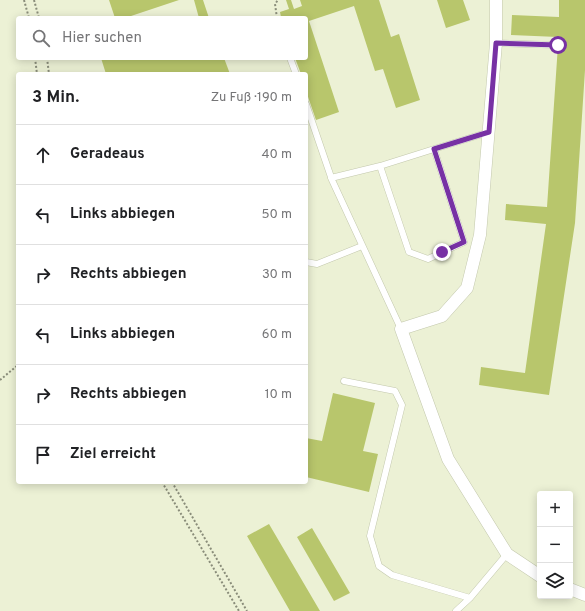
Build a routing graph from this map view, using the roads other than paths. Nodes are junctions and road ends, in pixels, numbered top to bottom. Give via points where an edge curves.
1 (496, 0) edge
2 (496, 43) junction
3 (558, 45) dead end
4 (291, 60) edge
5 (295, 72) edge
6 (308, 110) edge
7 (489, 132) junction
8 (434, 149) junction
9 (380, 166) junction
10 (331, 178) junction
11 (362, 246) junction
12 (308, 262) edge
13 (401, 329) junction
14 (344, 381) dead end
15 (507, 554) junction
16 (537, 574) edge
17 (573, 591) edge
18 (585, 595) edge
19 (470, 598) junction
20 (456, 611) edge

1 - 2 street
2 - 3 lane
2 - 7 street
4 - 5 lane
6 - 10 lane
7 - 8 lane
7 - 13 street via 480,235 467,288 442,316
8 - 9 lane
8 - 9 lane via 464,242 428,259 409,252
9 - 10 lane
10 - 11 lane
11 - 12 lane via 317,264
11 - 13 lane
13 - 15 street via 448,459
14 - 19 lane via 395,391 402,405 370,536 379,566 392,575
15 - 16 street
15 - 19 lane
17 - 18 street
19 - 20 lane

